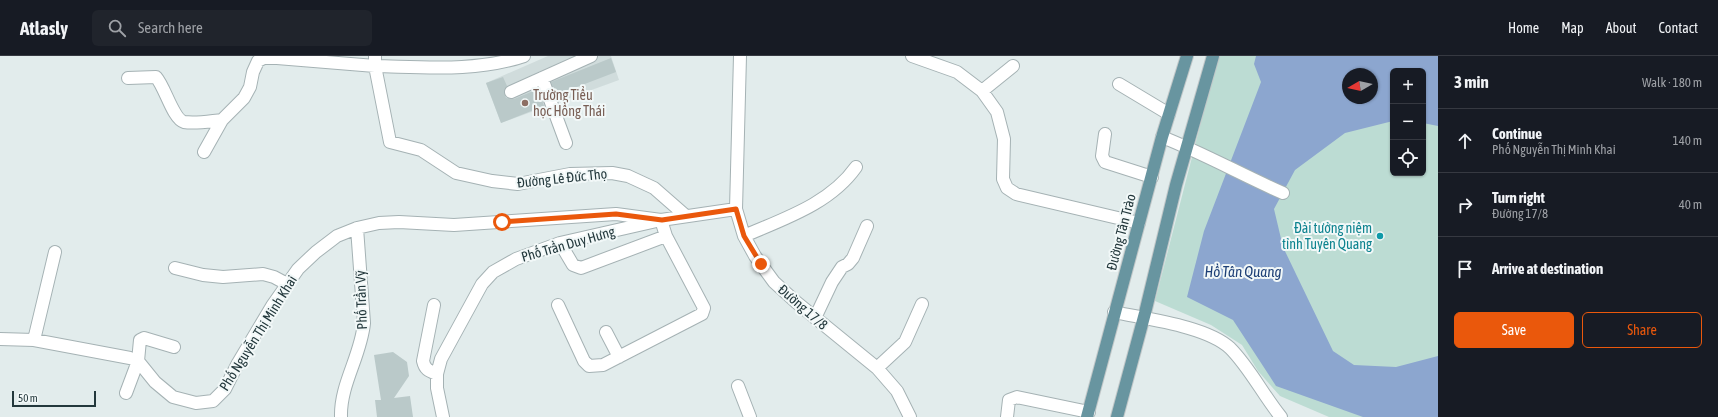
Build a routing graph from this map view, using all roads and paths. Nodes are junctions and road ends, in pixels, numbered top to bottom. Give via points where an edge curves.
1 (524, 56) edge
2 (591, 56) edge
3 (740, 56) edge
4 (912, 56) edge
5 (1186, 56) edge
6 (1213, 56) edge
7 (574, 60) edge
8 (375, 61) edge
9 (1013, 66) dead end
10 (128, 78) dead end
11 (542, 78) junction
12 (1119, 84) dead end
13 (982, 91) junction
14 (511, 92) dead end
15 (1169, 114) junction
16 (222, 120) junction
17 (1105, 134) dead end
18 (1162, 138) junction
19 (566, 143) dead end
20 (1186, 147) junction
21 (204, 152) dead end
22 (856, 167) dead end
23 (1152, 177) junction
24 (1282, 193) dead end
25 (736, 209) junction
26 (686, 216) junction
27 (662, 220) junction
28 (1139, 223) junction
29 (867, 226) dead end
30 (357, 228) junction
31 (666, 236) junction
32 (744, 236) junction
33 (560, 244) junction
34 (55, 252) dead end
35 (175, 268) dead end
36 (287, 284) junction
37 (922, 304) dead end
38 (434, 305) dead end
39 (558, 305) dead end
40 (1114, 312) junction
41 (815, 318) junction
42 (1144, 319) junction
43 (606, 332) dead end
44 (0, 339) edge
45 (34, 340) junction
46 (174, 347) dead end
47 (618, 357) junction
48 (138, 361) junction
49 (877, 368) junction
50 (437, 374) junction
51 (738, 386) dead end
52 (126, 393) dead end
53 (1088, 414) edge
54 (341, 417) edge
55 (443, 417) edge
56 (750, 417) edge
57 (910, 417) edge
58 (1007, 417) edge
59 (1117, 417) edge
60 (1280, 417) edge

1 - 8 street via 471,66 425,67
2 - 7 street
3 - 25 street, Đường 17/8
4 - 13 street via 957,72
5 - 15 main road, Đường Tân Trào
6 - 20 main road
7 - 11 street
8 - 16 street via 264,58 258,61 244,98
8 - 26 street, Đường Lê Đức Thọ via 390,142 421,150 456,173 492,181 518,184 570,174 612,173 628,176 654,188
9 - 13 street
10 - 16 street via 156,78 162,83 180,121
11 - 14 street
11 - 19 street
12 - 15 street
13 - 28 street via 997,112 1004,139 1003,179 1007,188 1016,194
15 - 18 main road, Đường Tân Trào
16 - 21 street
17 - 23 street via 1102,156 1105,162
18 - 20 street
18 - 23 main road, Đường Tân Trào
20 - 24 street
20 - 42 main road
22 - 32 street via 826,196 799,212
23 - 28 main road, Đường Tân Trào
25 - 26 street, Phố Nguyễn Thị Minh Khai
25 - 32 street, Đường 17/8
26 - 27 street, Phố Nguyễn Thị Minh Khai
27 - 30 street, Phố Nguyễn Thị Minh Khai via 616,214 454,225 379,223
27 - 31 street
27 - 33 street, Phố Trần Duy Hưng
28 - 40 main road, Đường Tân Trào via 1118,306
29 - 41 street via 853,258 842,267 832,282
30 - 36 street, Phố Nguyễn Thị Minh Khai via 337,236 316,252
30 - 54 street, Phố Trần Vỹ via 363,335 345,384
31 - 33 street via 582,268 573,264
31 - 47 street via 703,304 702,314
32 - 41 street, Đường 17/8 via 774,282
33 - 50 street, Phố Trần Duy Hưng via 516,259 493,272 482,284 442,359
34 - 45 street
35 - 36 street via 223,277 263,274
36 - 48 street, Phố Nguyễn Thị Minh Khai via 238,363 225,389 213,400 196,403 173,397 155,382
37 - 49 street via 905,342
38 - 50 street via 423,361 428,371
39 - 47 street via 584,362 589,366 602,365
40 - 42 street
40 - 53 main road, Đường Tân Trào
41 - 49 street, Đường 17/8
42 - 59 main road
42 - 60 street via 1189,328 1229,348
43 - 47 street
44 - 45 street
45 - 48 street via 121,355
46 - 48 street via 144,338 140,340
48 - 52 street
49 - 57 street, Đường 17/8 via 896,391
50 - 55 street, Phố Trần Duy Hưng
51 - 56 street
53 - 58 street via 1017,397 1009,400

